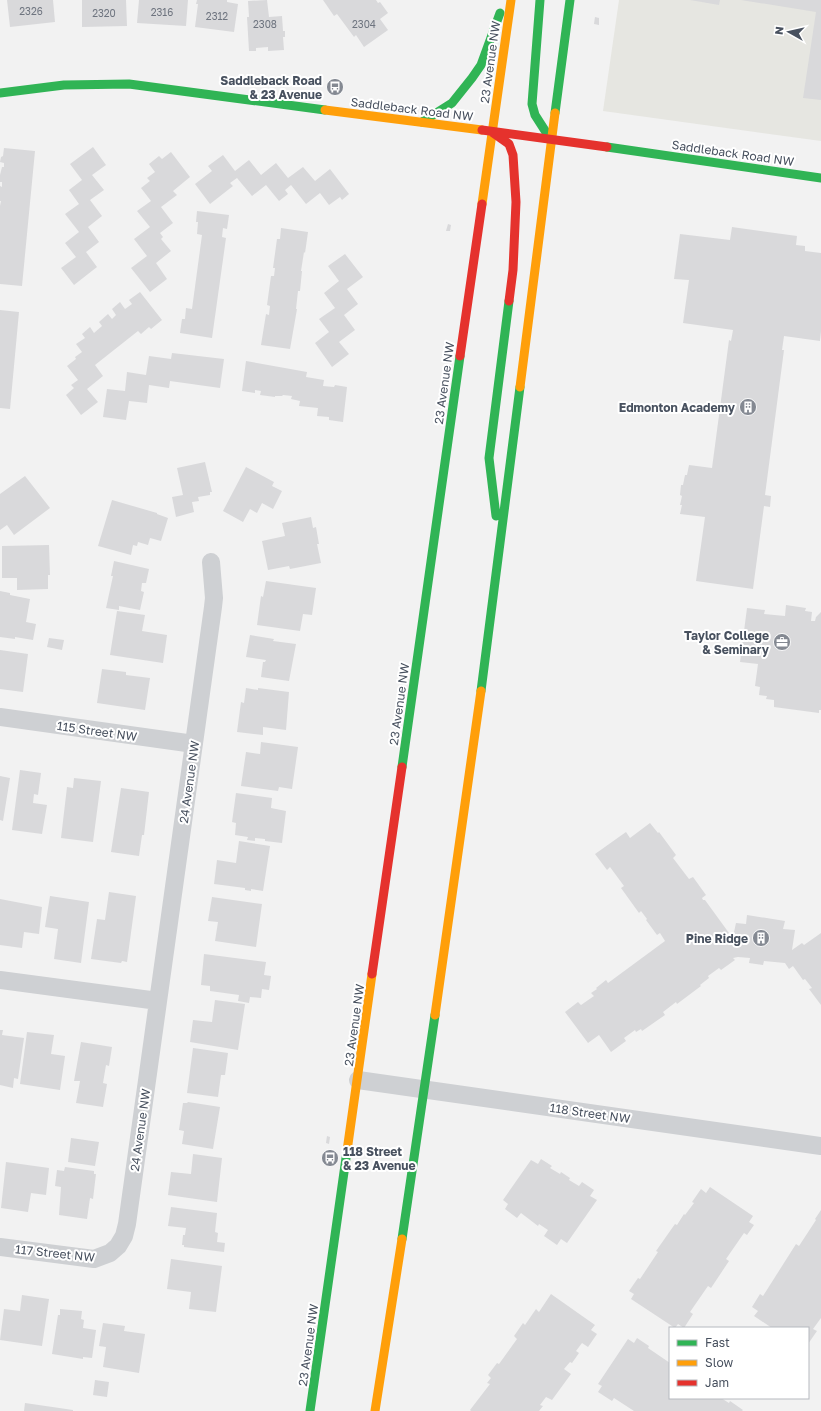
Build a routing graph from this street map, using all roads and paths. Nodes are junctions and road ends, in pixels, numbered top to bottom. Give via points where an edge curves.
1 (504, 0) edge
2 (511, 0) edge
3 (540, 0) edge
4 (570, 0) edge
5 (0, 93) edge
6 (422, 122) junction
7 (492, 132) junction
8 (551, 140) junction
9 (821, 178) edge
10 (500, 546) junction
11 (211, 562) dead end
12 (0, 717) edge
13 (194, 744) junction
14 (0, 980) edge
15 (158, 1001) junction
16 (358, 1080) junction
17 (425, 1089) junction
18 (821, 1146) edge
19 (0, 1247) edge
20 (110, 1253) joint
21 (310, 1411) edge
22 (375, 1411) edge

1 - 6 main road via 481,65 452,103
2 - 7 main road, 23 Avenue NW
3 - 8 main road via 532,104
4 - 8 main road
5 - 6 main road, Saddleback Road NW via 65,84 129,84
6 - 7 main road, Saddleback Road NW
7 - 8 main road, Saddleback Road NW
7 - 10 main road via 509,144 513,155 516,202 513,270 488,458
7 - 16 main road, 23 Avenue NW
8 - 9 main road, Saddleback Road NW
8 - 10 main road
10 - 17 main road
11 - 13 street, 24 Avenue NW via 214,603
12 - 13 street, 115 Street NW
13 - 15 street, 24 Avenue NW
14 - 15 street
15 - 20 street, 24 Avenue NW via 127,1224 124,1236
16 - 17 street, 118 Street NW
16 - 21 main road, 23 Avenue NW
17 - 18 street, 118 Street NW
17 - 22 main road
19 - 20 street, 117 Street NW via 94,1259

